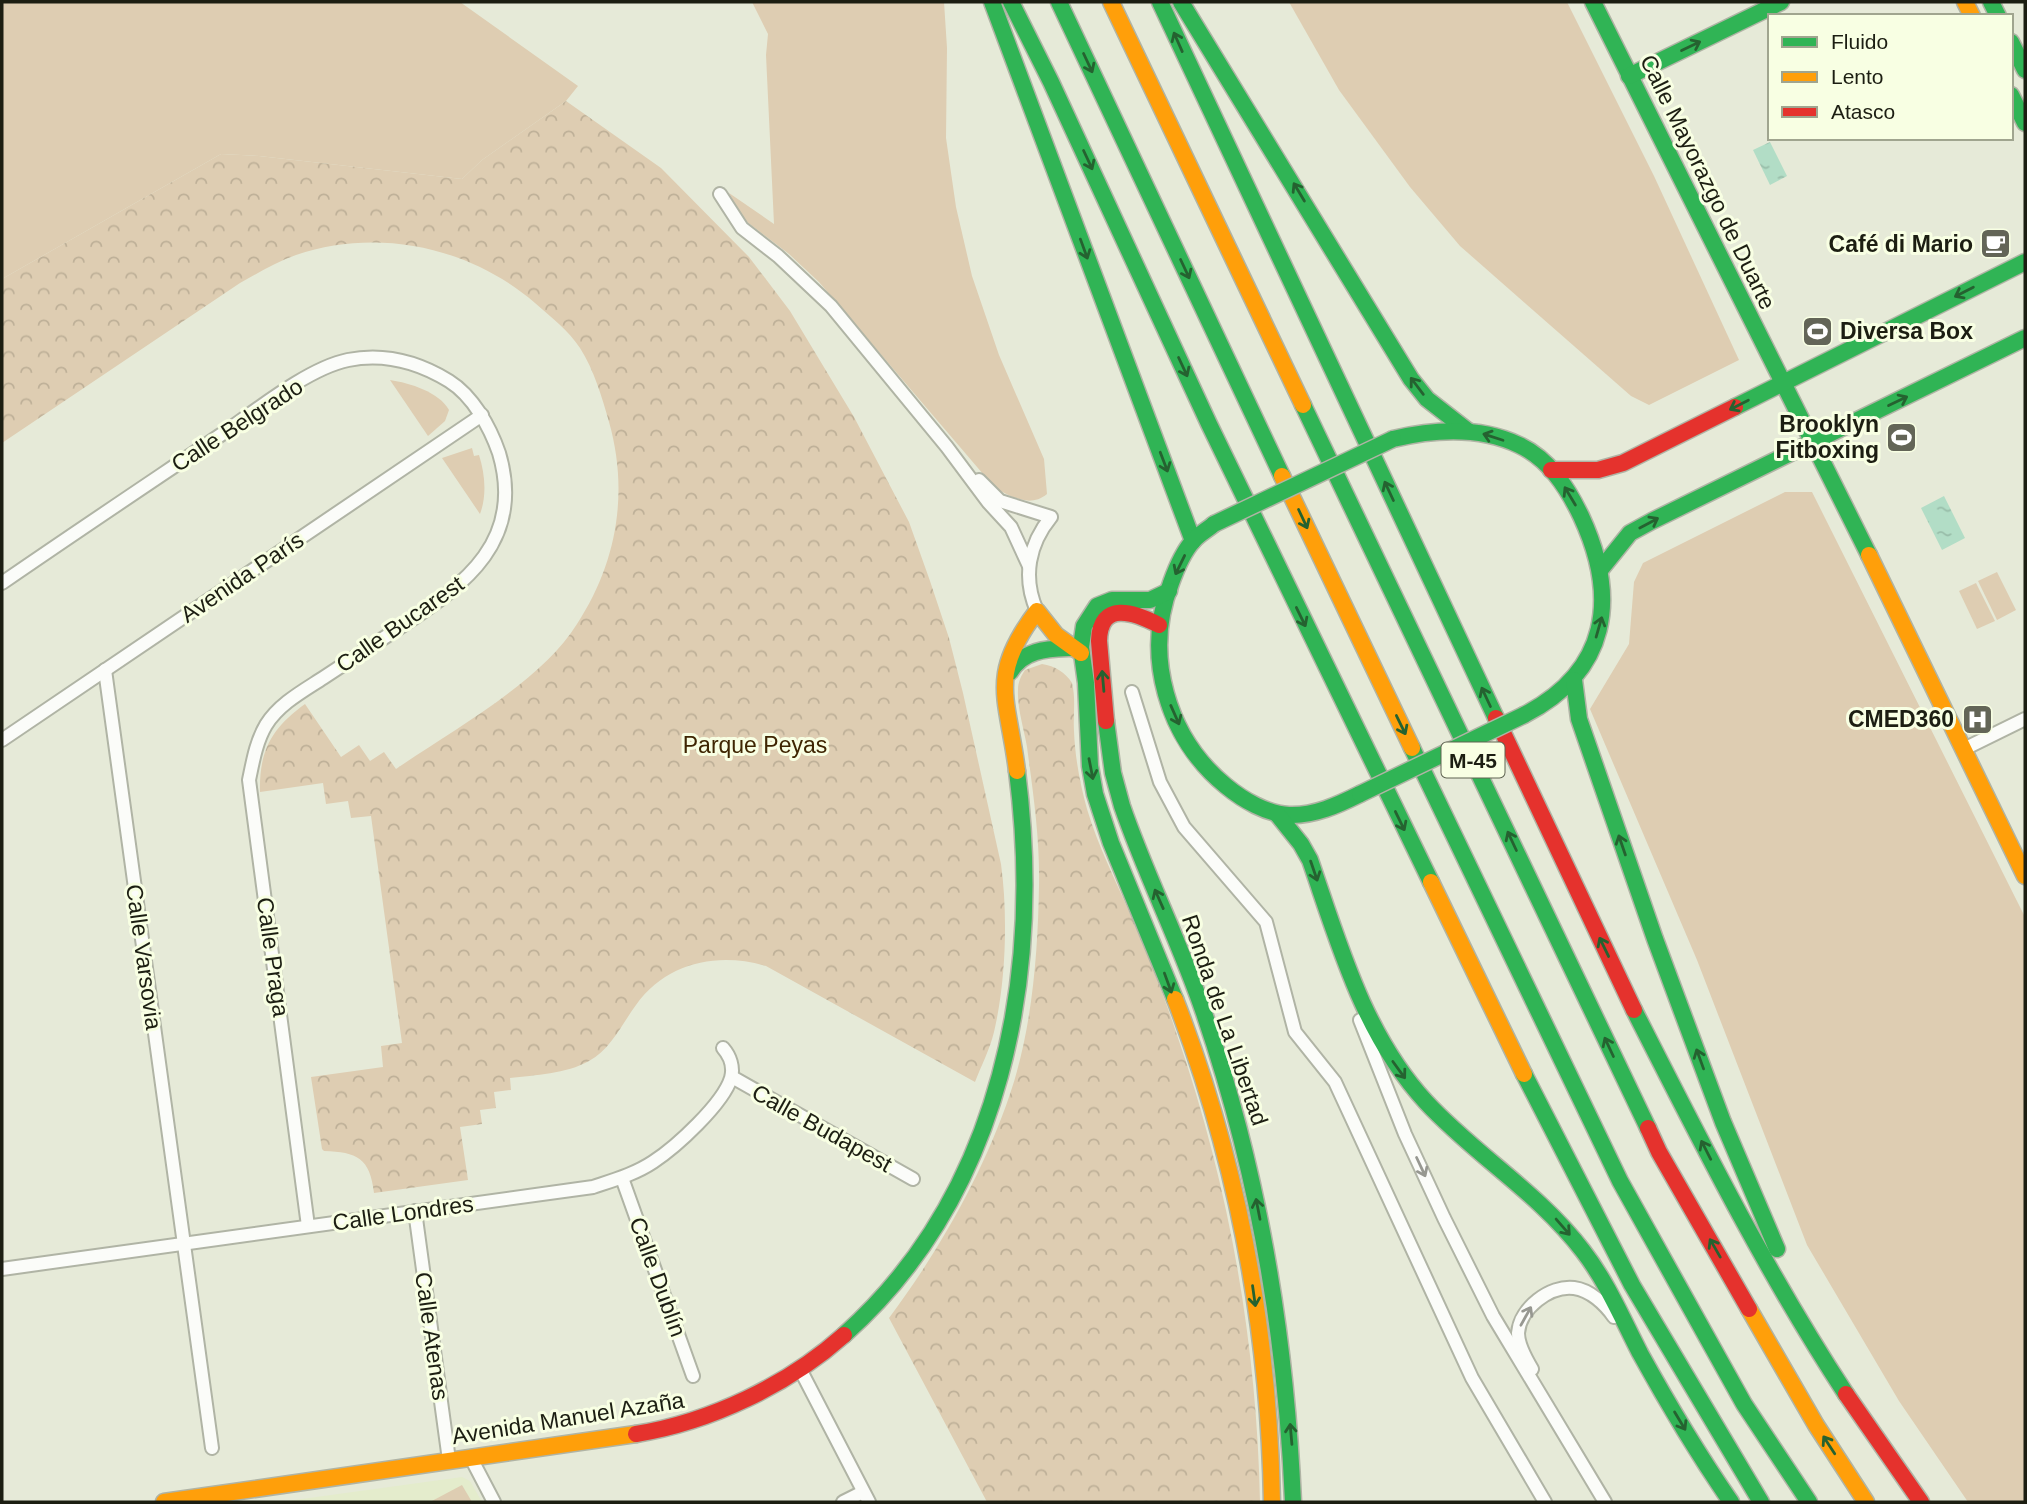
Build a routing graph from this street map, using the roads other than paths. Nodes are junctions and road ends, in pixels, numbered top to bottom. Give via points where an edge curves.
1 (992, 2) edge
2 (1011, 2) edge
3 (1059, 2) edge
4 (1111, 2) edge
5 (1160, 2) edge
6 (1181, 2) edge
7 (1593, 2) edge
8 (1781, 2) edge
9 (2013, 46) edge
10 (2025, 70) edge
11 (1629, 76) junction
12 (2013, 99) edge
13 (2025, 123) edge
14 (720, 194) dead end
15 (2025, 262) edge
16 (2025, 338) edge
17 (1782, 383) junction
18 (482, 415) junction
19 (1468, 431) junction
20 (1814, 443) junction
21 (947, 447) junction
22 (1551, 470) junction
23 (1193, 541) junction
24 (1029, 566) junction
25 (1601, 569) junction
26 (2, 583) edge
27 (1169, 591) junction
28 (1037, 611) junction
29 (1159, 625) junction
30 (1076, 651) junction
31 (105, 670) junction
32 (1574, 680) junction
33 (1004, 685) junction
34 (1132, 692) dead end
35 (290, 700) joint
36 (2025, 719) edge
37 (2, 740) edge
38 (1964, 749) junction
39 (1277, 814) junction
40 (2025, 876) edge
41 (1345, 966) junction
42 (723, 1048) dead end
43 (732, 1077) junction
44 (622, 1178) junction
45 (913, 1179) dead end
46 (415, 1211) junction
47 (309, 1226) junction
48 (184, 1244) junction
49 (2, 1269) edge
50 (1641, 1354) junction
51 (800, 1369) junction
52 (693, 1376) dead end
53 (1558, 1423) junction
54 (1877, 1441) junction
55 (212, 1448) dead end
56 (471, 1458) junction
57 (449, 1461) junction
58 (866, 1497) edge
59 (169, 1502) edge
60 (494, 1502) edge
61 (843, 1502) edge
62 (1272, 1502) edge
63 (1293, 1502) edge
64 (1545, 1502) edge
65 (1605, 1502) edge
66 (1731, 1502) edge
67 (1761, 1502) edge
68 (1809, 1502) edge
69 (1866, 1502) edge
70 (1921, 1502) edge

1 -> 23 main road
2 -> 67 main road via 1555,1139 1632,1285
3 -> 68 main road, M-45 via 1620,1181 1744,1404
69 -> 4 main road, M-45 via 1816,1425 1659,1152
54 -> 5 main road via 1812,1340 1654,1050
19 -> 6 main road via 1427,400 1411,379
7 - 11 main road, Calle Mayorazgo de Duarte
11 -> 8 main road
9 - 10 main road
11 - 17 main road, Calle Mayorazgo de Duarte
12 - 13 main road
14 - 21 street via 742,228 831,306
15 -> 17 main road
20 -> 16 main road
17 - 20 main road, Calle Mayorazgo de Duarte
17 -> 22 main road via 1623,463 1598,470
18 - 26 street, Calle Belgrado via 450,381 412,364 369,357 344,361 271,401
18 - 31 street, Avenida París
18 - 35 street, Calle Bucarest via 496,444 505,482 502,517 483,559 439,601
22 -> 19 main road, M-45 via 1537,455 1518,445
19 - 23 main road, M-45, bridge via 1424,432 1393,439 1214,524
25 -> 20 main road via 1630,533
20 - 38 main road, Calle Mayorazgo de Duarte
21 - 24 street via 1011,527
21 - 24 street via 1000,501 1051,517 1036,540
25 -> 22 main road, M-45 via 1577,507
23 -> 27 main road, M-45
24 - 28 street
32 -> 25 main road, M-45 via 1593,646 1602,617
27 - 29 main road, M-45
27 - 30 main road, Ronda de La Libertad via 1152,600 1112,598 1100,604 1089,615
28 - 30 main road via 1051,631
28 - 33 main road, Avenida Manuel Azaña via 1020,635 1005,669
29 -> 39 main road, M-45 via 1162,682 1187,744 1233,794
63 -> 29 main road, Ronda de La Libertad via 1286,1385 1254,1189 1198,996 1135,843 1116,785 1107,737 1099,648 1104,619 1116,612 1130,613
30 - 33 main road via 1026,654 1014,664
30 -> 62 main road, Ronda de La Libertad via 1085,670 1088,758 1096,795 1192,1046 1227,1163 1260,1338
31 - 37 street, Avenida París
31 - 48 street, Calle Varsovia
32 - 39 main road, M-45, bridge via 1544,705 1360,794 1314,811
54 -> 32 main road via 1770,1236 1723,1122 1579,719
33 - 51 main road, Avenida Manuel Azaña via 1021,796 1026,881 1013,1027 993,1108 962,1183 921,1250 875,1308
34 - 64 street via 1160,782 1184,827 1266,922 1295,1032 1335,1082 1472,1378
35 - 47 street, Calle Praga via 267,724 254,752 249,780
36 - 38 street
38 - 40 main road, Calle Mayorazgo de Duarte
39 -> 41 main road via 1310,860
41 -> 50 main road via 1367,1017 1400,1072 1452,1127 1560,1223 1597,1272
41 -> 53 street via 1376,1063 1444,1218 1499,1326
42 - 43 street via 732,1063
43 - 44 street, Calle Londres via 704,1118 677,1144
43 - 45 street, Calle Budapest
44 - 46 street, Calle Londres via 593,1187
44 - 52 street, Calle Dublín
46 - 47 street, Calle Londres
46 - 57 street, Calle Atenas
47 - 48 street, Calle Londres
48 - 49 street, Calle Londres
48 - 55 street, Calle Varsovia
53 -> 50 street via 1518,1333 1528,1309 1542,1297 1574,1288 1589,1293 1611,1312
50 -> 66 main road
51 - 56 main road, Avenida Manuel Azaña via 688,1423
51 - 58 street
53 - 65 street
54 - 70 main road
56 - 57 main road, Avenida Manuel Azaña
56 - 60 street
57 - 59 main road, Avenida Manuel Azaña
58 - 61 street

